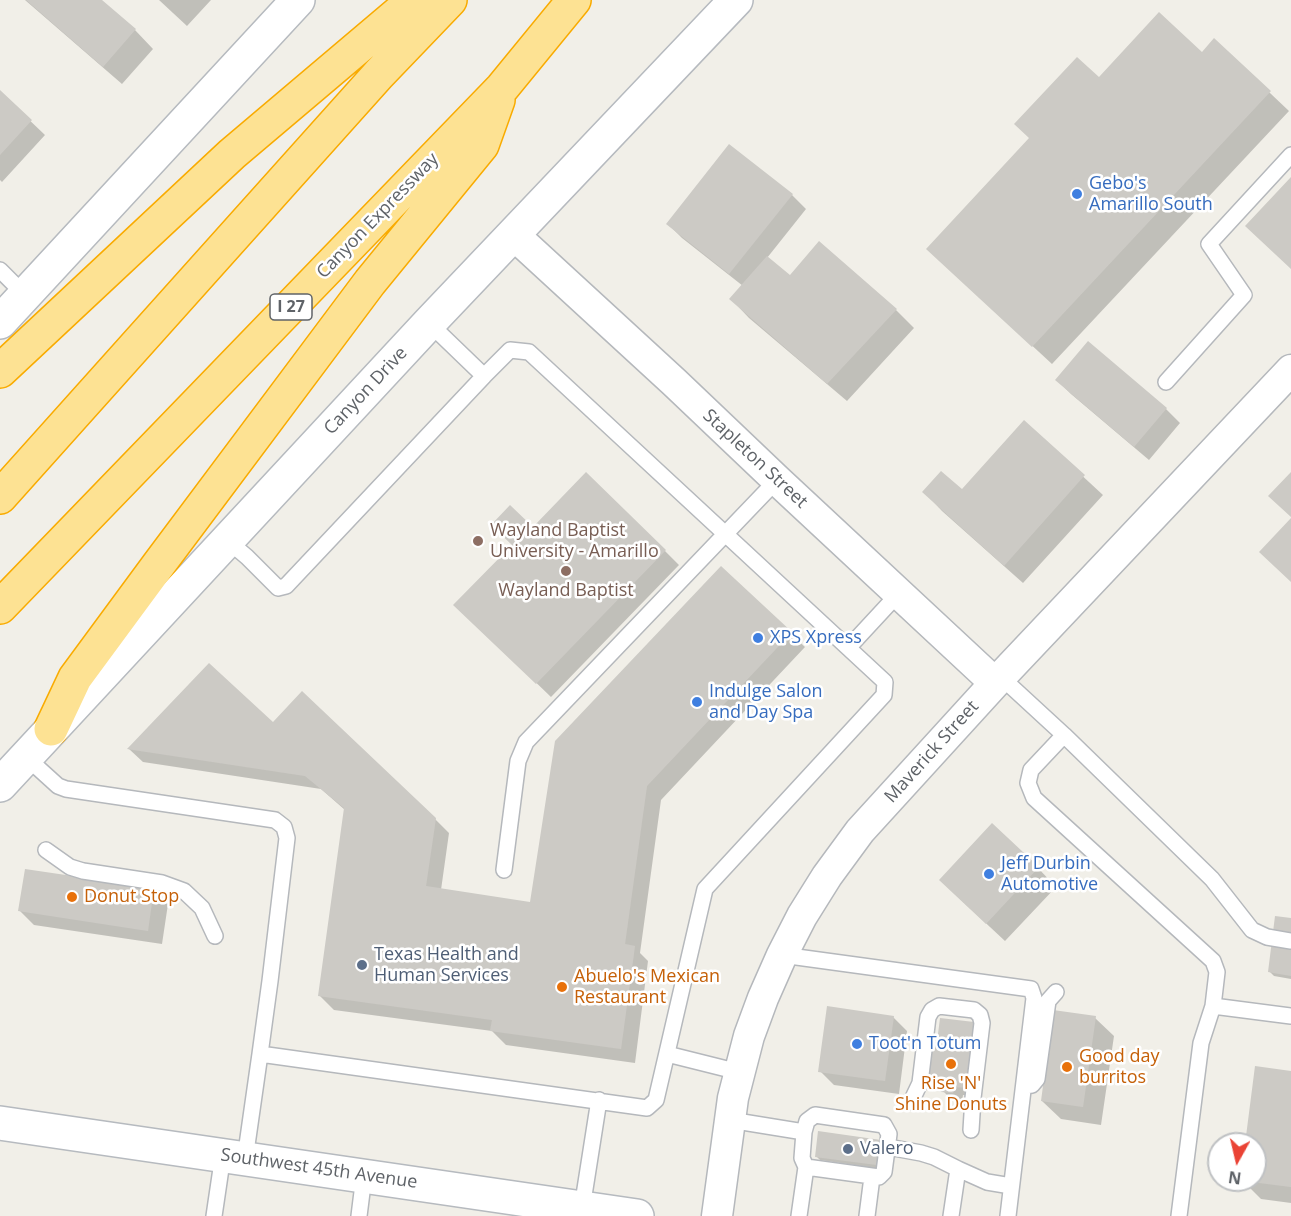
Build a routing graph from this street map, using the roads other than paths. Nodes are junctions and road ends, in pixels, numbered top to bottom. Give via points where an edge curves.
1 (298, 0) edge
2 (414, 0) edge
3 (450, 0) edge
4 (574, 0) edge
5 (736, 0) edge
6 (502, 88) junction
7 (1291, 155) edge
8 (514, 235) junction
9 (0, 270) edge
10 (25, 295) junction
11 (0, 322) edge
12 (429, 322) junction
13 (1291, 370) edge
14 (0, 371) edge
15 (484, 376) junction
16 (1166, 382) dead end
17 (777, 480) junction
18 (0, 496) edge
19 (725, 534) junction
20 (227, 540) junction
21 (899, 593) junction
22 (0, 607) edge
23 (849, 647) junction
24 (998, 680) junction
25 (51, 729) junction
26 (1064, 735) junction
27 (26, 758) junction
28 (0, 785) edge
29 (46, 850) dead end
30 (504, 870) dead end
31 (215, 936) dead end
32 (1291, 941) edge
33 (782, 955) junction
34 (1056, 992) dead end
35 (1213, 1006) junction
36 (1291, 1016) edge
37 (260, 1054) junction
38 (667, 1054) junction
39 (740, 1072) junction
40 (1023, 1086) junction
41 (599, 1101) junction
42 (910, 1102) dead end
43 (6, 1119) edge
44 (730, 1120) junction
45 (971, 1130) dead end
46 (804, 1132) junction
47 (888, 1147) junction
48 (234, 1157) junction
49 (806, 1167) junction
50 (958, 1169) junction
51 (864, 1172) junction
52 (364, 1176) junction
53 (1011, 1186) junction
54 (582, 1208) junction
55 (549, 1209) edge
56 (214, 1216) edge
57 (359, 1216) edge
58 (637, 1216) edge
59 (717, 1216) edge
60 (798, 1216) edge
61 (867, 1216) edge
62 (951, 1216) edge
63 (1008, 1216) edge
64 (1179, 1216) edge

1 - 10 main road
2 - 14 highway via 232,154
3 - 18 highway via 371,82
4 - 6 highway, Canyon Expressway / I 27
5 - 8 main road, Canyon Drive
6 - 22 highway, Canyon Expressway / I 27
6 - 25 highway via 482,145 369,282 159,564 75,678
7 - 16 lane via 1209,244 1244,295
8 - 12 main road, Canyon Drive
8 - 17 street, Stapleton Street
9 - 10 lane
10 - 11 main road
12 - 15 lane
12 - 20 main road, Canyon Drive
13 - 24 street, Maverick Street
15 - 19 lane via 510,350 528,352
15 - 20 lane via 286,586 278,588
17 - 19 lane
17 - 21 street, Stapleton Street
19 - 23 lane
19 - 30 lane via 526,742 518,761
20 - 25 main road, Canyon Drive
21 - 23 lane
21 - 24 street, Stapleton Street
23 - 38 lane via 885,682 884,695 705,889
24 - 26 lane
24 - 33 street, Maverick Street via 860,831 827,876
25 - 27 main road, Canyon Drive
26 - 32 lane via 1212,879 1252,930
26 - 35 lane via 1031,770 1028,783 1034,798 1214,961 1217,972
27 - 28 main road, Canyon Drive
27 - 37 lane via 66,789 275,820 284,827 285,849
29 - 31 lane via 83,872 184,891 202,908
33 - 39 street, Maverick Street via 749,1036
33 - 40 lane via 1031,989 1034,998
34 - 40 lane via 1048,1001 1037,1079 1032,1085
35 - 36 lane
35 - 64 lane via 1201,1043
37 - 41 lane
37 - 48 lane
38 - 39 lane
38 - 41 lane via 656,1100 647,1108
39 - 44 street, Maverick Street
40 - 53 lane
41 - 54 lane
42 - 45 lane via 920,1083 932,1010 939,1006 974,1010 982,1023
43 - 48 main road, Southwest 45th Avenue
44 - 46 lane
44 - 59 street, Maverick Street
46 - 47 lane via 807,1120 815,1115 835,1126 866,1130 884,1125 889,1134
46 - 49 lane via 802,1158
47 - 50 lane via 934,1157
47 - 51 lane via 884,1172 879,1178
48 - 52 main road, Southwest 45th Avenue
48 - 56 lane
49 - 51 lane via 830,1165
49 - 60 lane
50 - 53 lane via 987,1182
50 - 62 lane
51 - 61 lane
52 - 55 main road, Southwest 45th Avenue
52 - 57 lane
53 - 63 lane
54 - 55 main road, Southwest 45th Avenue
54 - 58 main road, Southwest 45th Avenue

